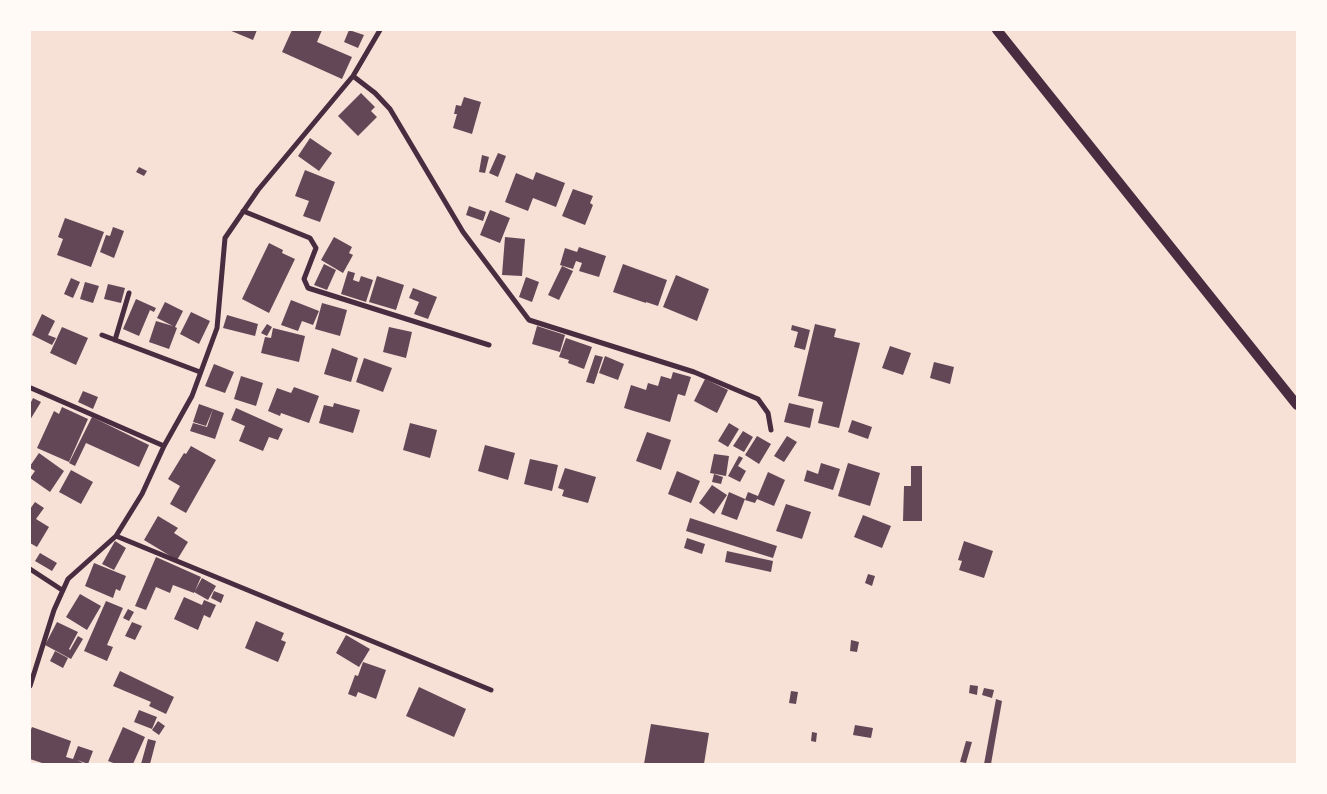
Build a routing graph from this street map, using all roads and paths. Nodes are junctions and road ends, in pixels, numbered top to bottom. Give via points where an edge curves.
1 (380, 30) edge
2 (997, 30) edge
3 (353, 76) junction
4 (244, 211) junction
5 (129, 293) dead end
6 (102, 335) dead end
7 (115, 340) junction
8 (489, 346) dead end
9 (200, 372) junction
10 (31, 388) edge
11 (1297, 405) edge
12 (771, 430) dead end
13 (164, 446) junction
14 (116, 536) junction
15 (30, 569) edge
16 (62, 590) junction
17 (30, 686) edge
18 (491, 690) dead end

1 - 3 street
2 - 11 main road
3 - 4 street
3 - 12 street via 390,109 463,232 530,320 694,372 758,399 768,413
4 - 8 street via 310,238 316,248 304,279 308,288
4 - 9 street via 225,238 216,328
5 - 7 street
6 - 7 street
7 - 9 street
9 - 13 street via 192,396
10 - 13 street
13 - 14 street via 142,494
14 - 16 street via 68,579
14 - 18 street
15 - 16 street
16 - 17 street

